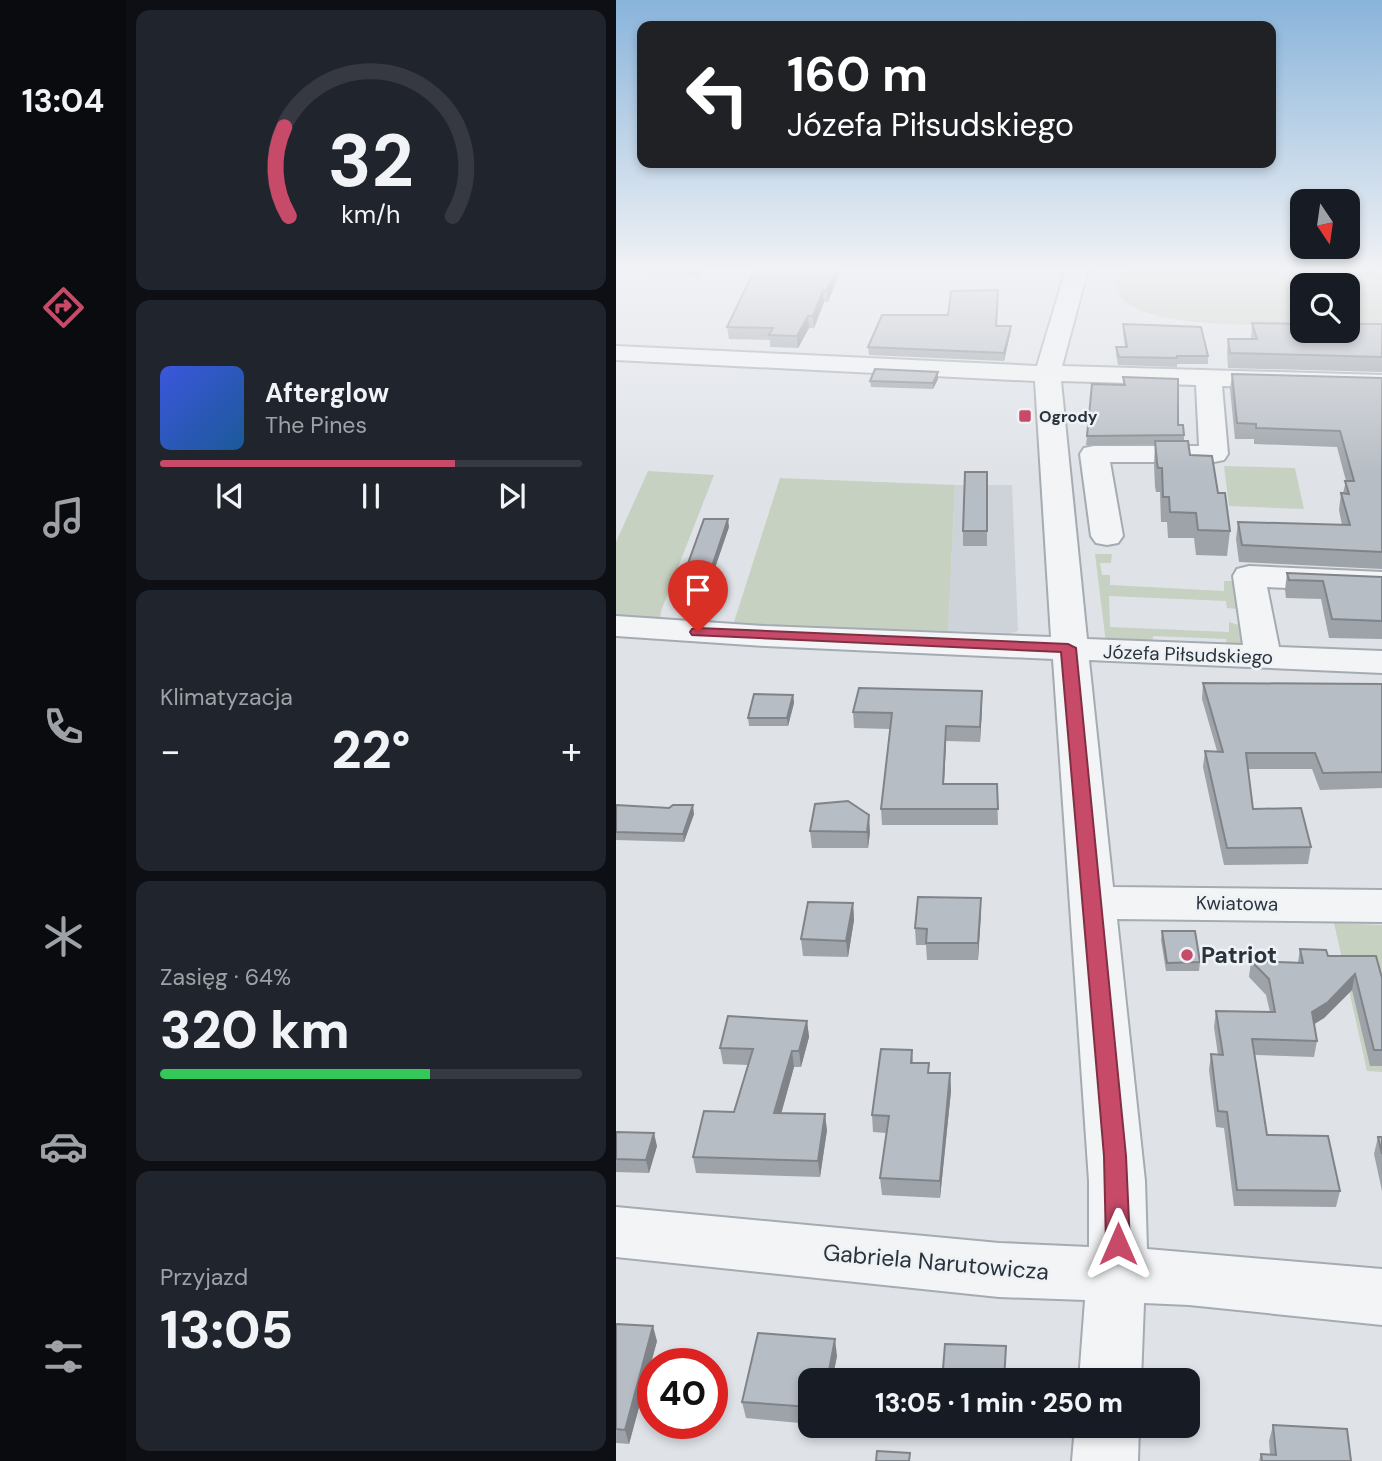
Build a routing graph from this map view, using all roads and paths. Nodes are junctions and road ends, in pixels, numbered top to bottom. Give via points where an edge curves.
1 (1058, 337) edge
2 (616, 353) edge
3 (1048, 373) junction
4 (1208, 378) junction
5 (1382, 383) edge
6 (1107, 536) dead end
7 (1382, 582) edge
8 (616, 626) edge
9 (1068, 648) junction
10 (1264, 657) junction
11 (1382, 662) edge
12 (1092, 903) junction
13 (1382, 906) edge
14 (616, 1232) edge
15 (1116, 1273) junction
16 (1382, 1297) edge
17 (1111, 1368) edge
18 (1106, 1438) edge
19 (1105, 1461) edge

1 - 3 street
2 - 3 street
3 - 4 street
3 - 9 street
4 - 5 street
4 - 6 street via 1214,454 1094,454
7 - 10 street via 1249,576
8 - 9 street, Józefa Piłsudskiego
9 - 10 street, Józefa Piłsudskiego
9 - 12 street
10 - 11 street, Józefa Piłsudskiego
12 - 13 street, Kwiatowa
12 - 15 street via 1117,1181
14 - 15 street, Gabriela Narutowicza via 999,1270
15 - 16 street, Gabriela Narutowicza
15 - 17 street
18 - 19 street

